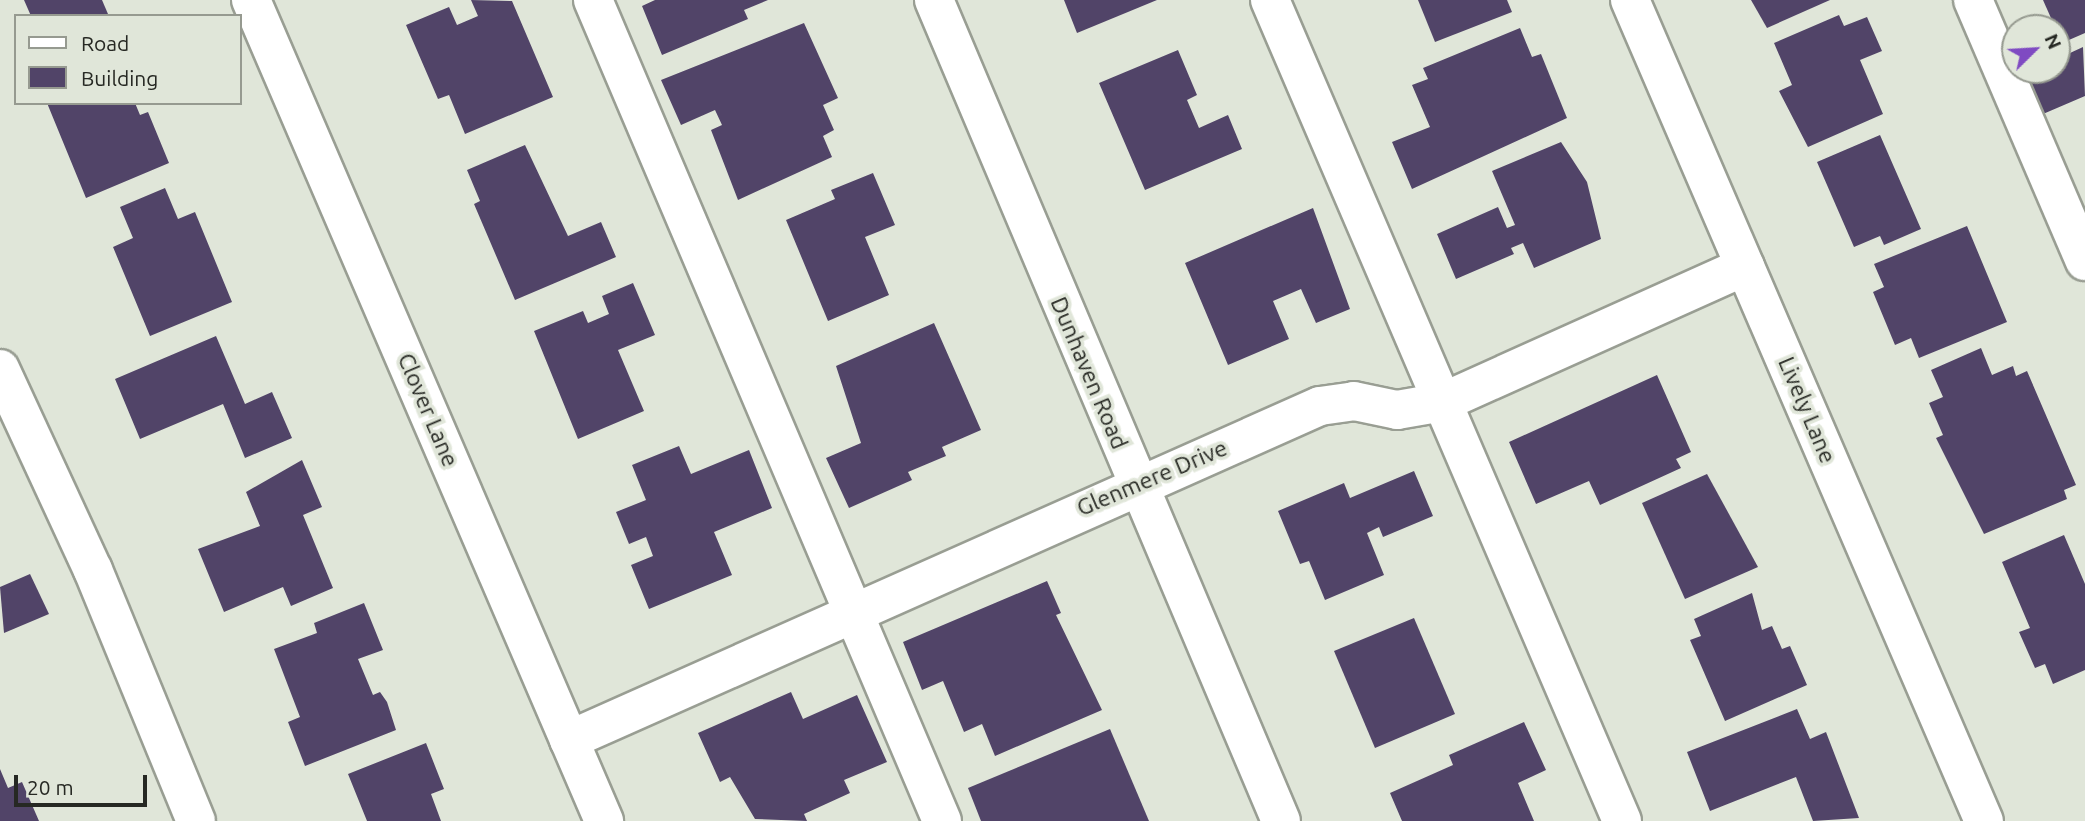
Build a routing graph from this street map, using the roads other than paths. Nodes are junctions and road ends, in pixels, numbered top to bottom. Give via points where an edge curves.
1 (251, 0) edge
2 (593, 0) edge
3 (934, 0) edge
4 (1270, 0) edge
5 (1630, 0) edge
6 (1973, 0) edge
7 (2085, 261) edge
8 (1745, 266) junction
9 (0, 369) edge
10 (1443, 402) junction
11 (1135, 484) junction
12 (853, 611) junction
13 (569, 740) junction
14 (196, 821) edge
15 (604, 821) edge
16 (942, 821) edge
17 (1281, 821) edge
18 (1622, 821) edge
19 (1984, 821) edge

1 - 13 street, Clover Lane
2 - 12 street
3 - 11 street, Dunhaven Road
4 - 10 street
5 - 8 street, Lively Lane
6 - 7 street
8 - 10 street, Glenmere Drive
8 - 19 street, Lively Lane
9 - 14 street via 93,570
10 - 11 street, Glenmere Drive via 1397,410 1354,401 1320,406
10 - 18 street
11 - 12 street, Glenmere Drive
11 - 17 street, Dunhaven Road
12 - 13 street, Glenmere Drive
12 - 16 street
13 - 15 street, Clover Lane

